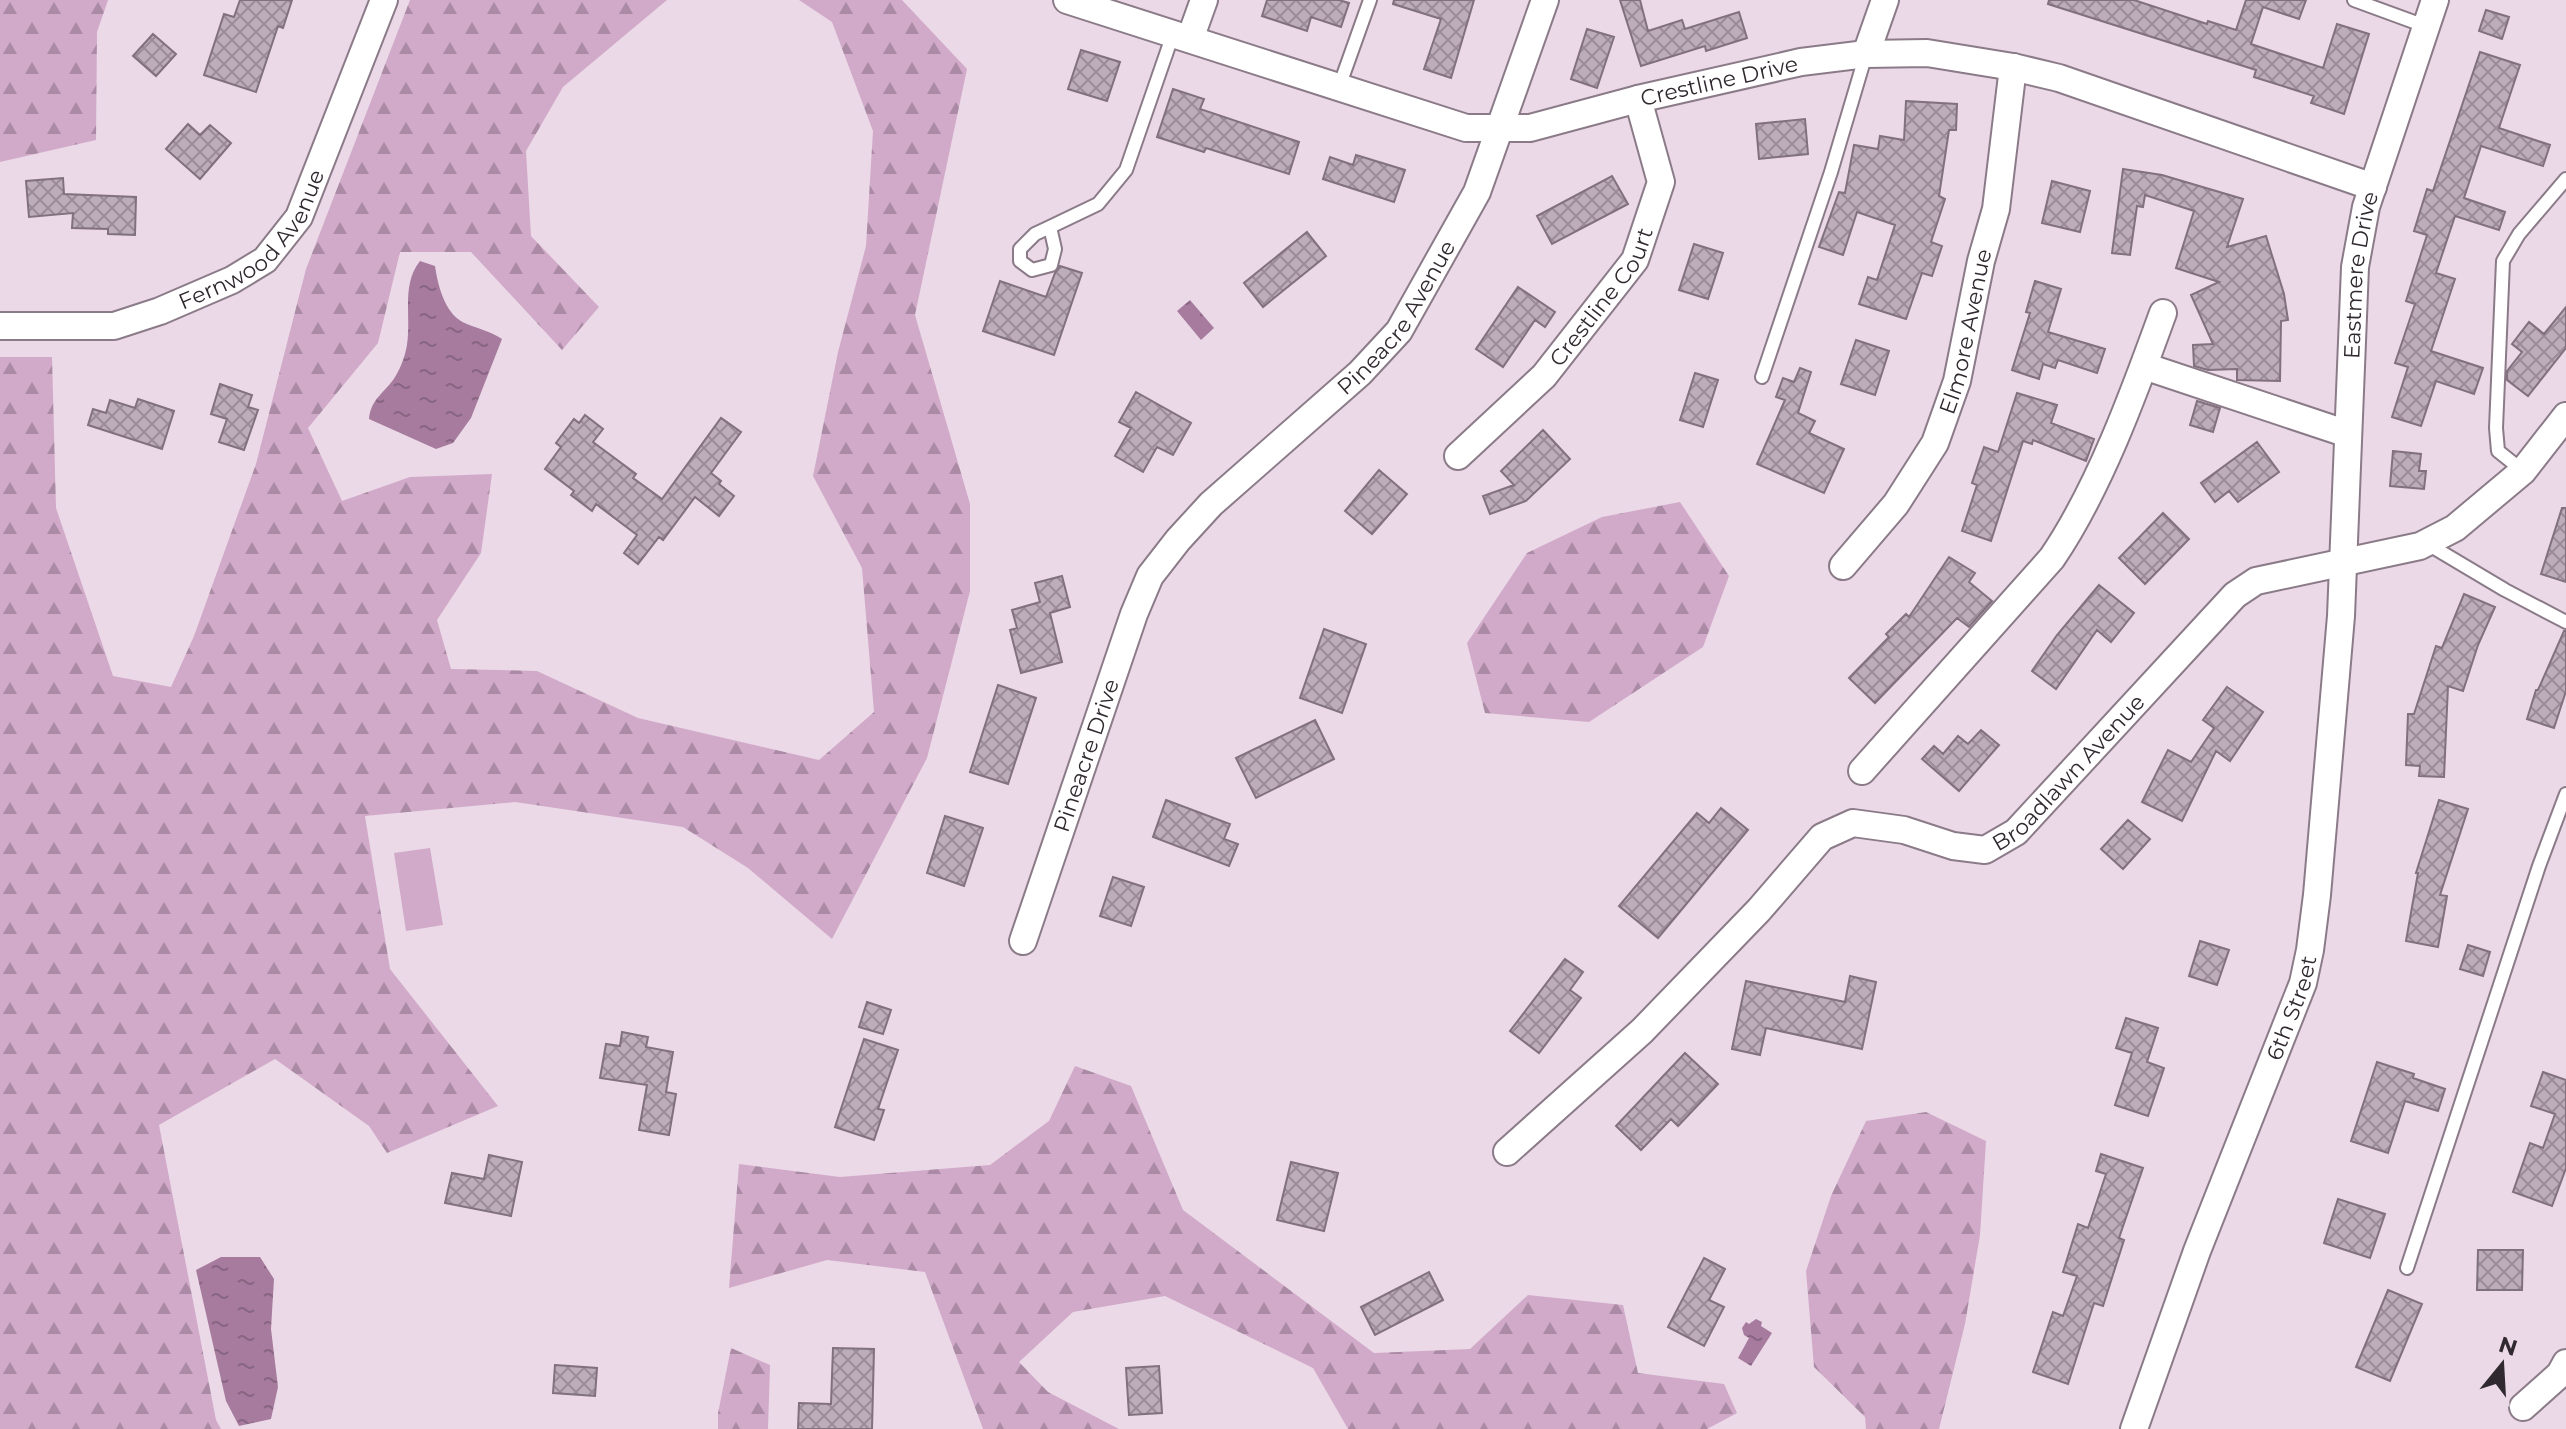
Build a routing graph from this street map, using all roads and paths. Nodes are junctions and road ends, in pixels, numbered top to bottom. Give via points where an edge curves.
1 (384, 0) edge
2 (1067, 0) edge
3 (1204, 0) edge
4 (1370, 0) edge
5 (1545, 0) edge
6 (1885, 0) edge
7 (2354, 0) edge
8 (2435, 0) edge
9 (2425, 26) junction
10 (1182, 37) junction
11 (1866, 54) junction
12 (2013, 67) junction
13 (1339, 87) junction
14 (1638, 99) junction
15 (1500, 128) junction
16 (2566, 179) edge
17 (2373, 187) junction
18 (1050, 227) dead end
19 (2163, 313) dead end
20 (0, 326) edge
21 (2144, 366) junction
22 (1762, 377) dead end
23 (2566, 416) edge
24 (2348, 434) junction
25 (1458, 456) dead end
26 (2523, 471) junction
27 (2426, 543) junction
28 (2343, 561) junction
29 (1843, 566) dead end
30 (1154, 571) joint
31 (2566, 622) edge
32 (1862, 771) dead end
33 (2566, 794) edge
34 (1023, 941) dead end
35 (1507, 1152) dead end
36 (2407, 1268) dead end
37 (2566, 1363) edge
38 (2523, 1407) dead end
39 (2134, 1429) edge

1 - 20 street, Fernwood Avenue via 299,217 265,260 232,280 114,326
2 - 10 street, Crestline Drive
3 - 10 street
4 - 13 lane
5 - 15 street, Pineacre Avenue
6 - 11 street
7 - 9 lane
8 - 9 street, Eastmere Drive
9 - 17 street, Eastmere Drive
10 - 13 street, Crestline Drive
10 - 18 lane via 1126,170 1098,204
11 - 12 street, Crestline Drive via 1927,53
11 - 14 street, Crestline Drive via 1801,62
11 - 22 lane
12 - 17 street, Crestline Drive via 2152,108
12 - 29 street, Elmore Avenue via 1996,209 1957,381 1935,443 1896,504
13 - 15 street, Crestline Drive via 1466,128
14 - 15 street, Crestline Drive via 1530,128
14 - 25 street, Crestline Court via 1661,182 1635,260 1544,376
15 - 30 street, Pineacre Avenue via 1477,192 1399,331 1360,373 1211,504
16 - 26 lane via 2503,261 2498,451
17 - 24 street, Eastmere Drive via 2355,267
19 - 21 street
21 - 24 street
21 - 32 street via 2070,532 2052,558
23 - 26 street, Broadlawn Avenue
24 - 28 street, Eastmere Drive
26 - 27 street, Broadlawn Avenue via 2455,528
27 - 28 street, Broadlawn Avenue
27 - 31 lane
28 - 35 street, Broadlawn Avenue via 2256,581 2235,595 2016,832 1985,850 1853,823 1822,837 1642,1031
28 - 39 street, 6th Street via 2317,895 2303,983 2197,1251
30 - 34 street, Pineacre Drive via 1134,614
33 - 36 lane
37 - 38 street

